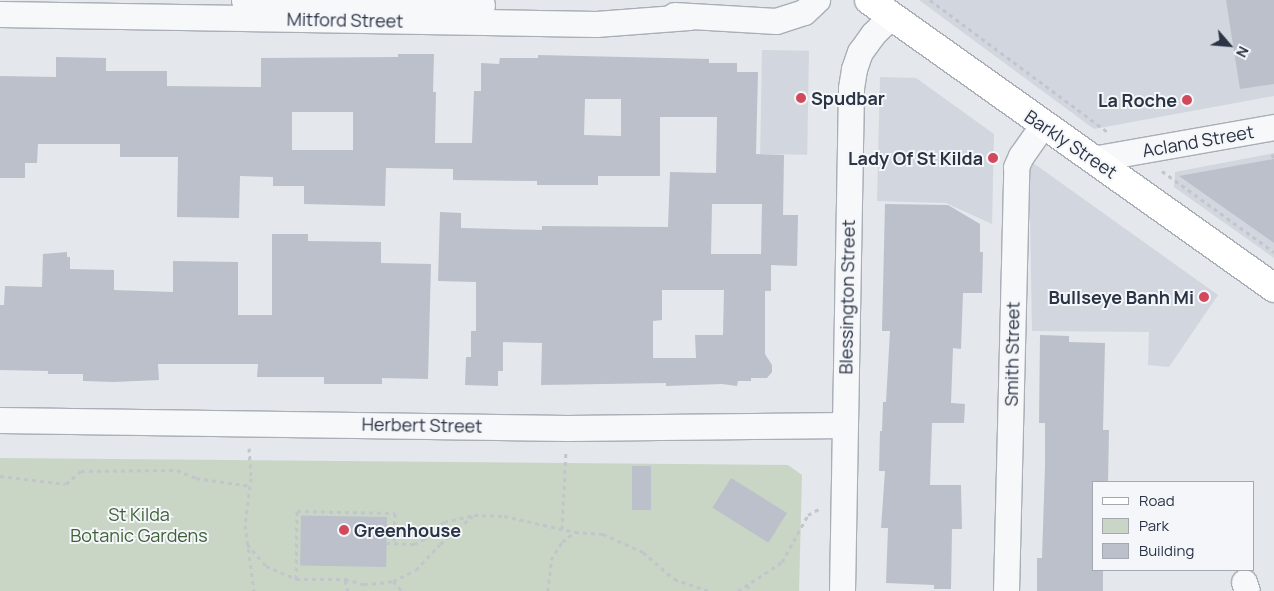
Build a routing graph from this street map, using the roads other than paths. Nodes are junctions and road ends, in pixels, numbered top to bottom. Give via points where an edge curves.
1 (244, 0) edge
2 (817, 0) edge
3 (869, 0) edge
4 (0, 14) edge
5 (891, 16) junction
6 (690, 17) junction
7 (1043, 125) junction
8 (1274, 127) edge
9 (1092, 159) junction
10 (1274, 288) edge
11 (0, 420) edge
12 (845, 424) junction
13 (842, 591) edge
14 (1006, 591) edge

1 - 6 street, Mitford Street via 604,8
2 - 6 street, Mitford Street via 804,12 776,21
3 - 5 main road, Barkly Street
4 - 6 street, Mitford Street via 596,24
5 - 7 main road, Barkly Street
5 - 12 street, Blessington Street via 860,52 851,88
7 - 9 main road, Barkly Street
7 - 14 street, Smith Street via 1016,167
8 - 9 street, Acland Street
9 - 10 main road, Barkly Street
11 - 12 street, Herbert Street via 567,428
12 - 13 street, Blessington Street

